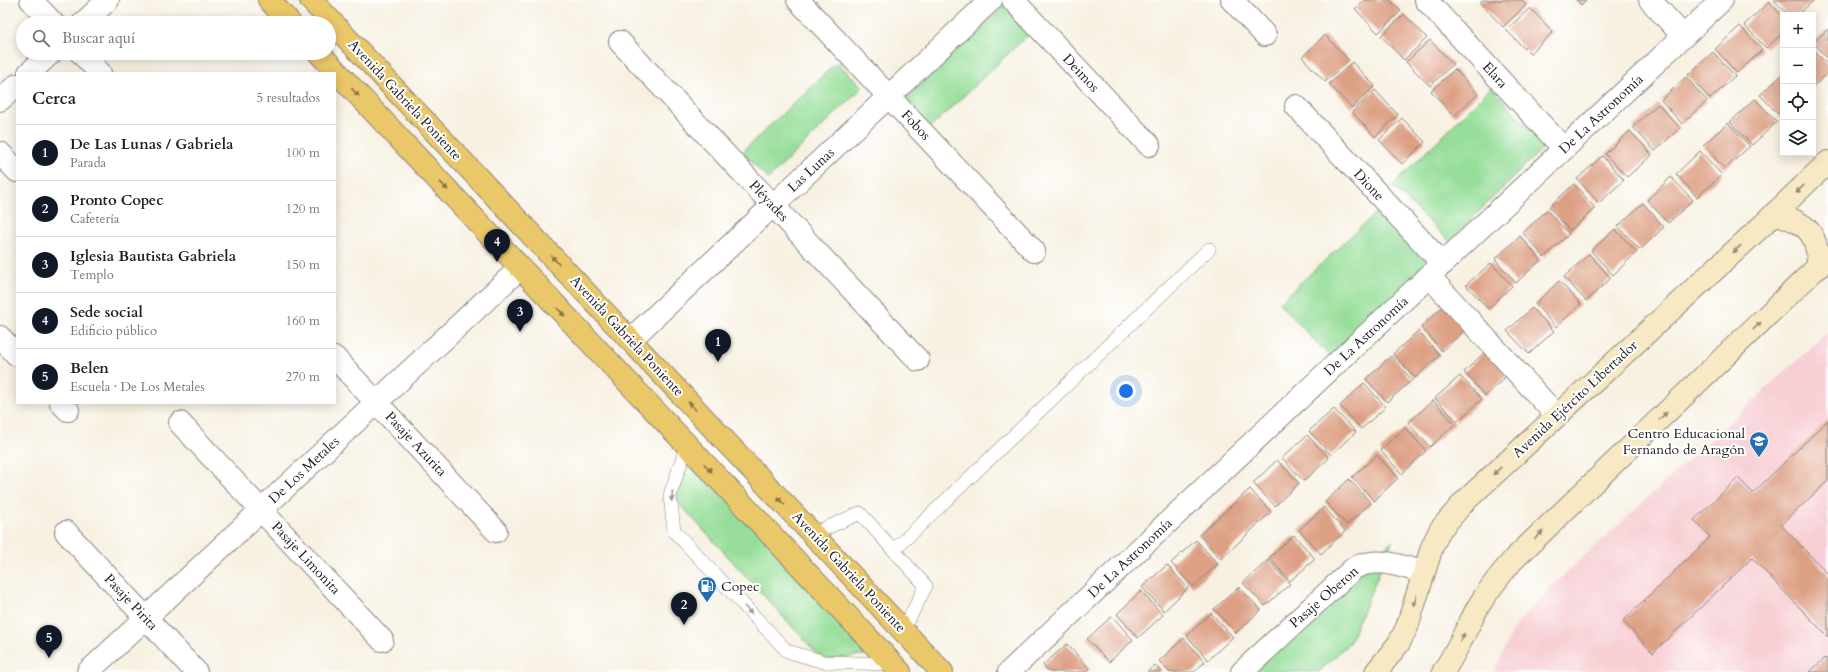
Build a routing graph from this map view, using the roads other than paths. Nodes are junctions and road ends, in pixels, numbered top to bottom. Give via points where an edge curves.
1 (31, 0) edge
2 (108, 0) edge
3 (269, 0) edge
4 (311, 0) edge
5 (798, 0) edge
6 (991, 0) edge
7 (1013, 0) edge
8 (1232, 0) edge
9 (1426, 0) edge
10 (1650, 0) edge
11 (1722, 0) edge
12 (46, 16) edge
13 (91, 16) edge
14 (284, 16) edge
15 (326, 16) edge
16 (336, 27) edge
17 (1265, 35) dead end
18 (1683, 36) junction
19 (620, 42) dead end
20 (43, 60) edge
21 (88, 60) edge
22 (326, 60) edge
23 (30, 72) edge
24 (99, 72) edge
25 (16, 86) edge
26 (889, 96) junction
27 (0, 100) edge
28 (1296, 106) dead end
29 (1149, 145) dead end
30 (1564, 149) junction
31 (0, 153) edge
32 (1828, 162) edge
33 (16, 170) edge
34 (773, 205) junction
35 (1775, 213) junction
36 (1209, 249) dead end
37 (1034, 251) dead end
38 (1823, 263) edge
39 (520, 268) junction
40 (1436, 270) junction
41 (0, 337) edge
42 (630, 340) junction
43 (16, 354) edge
44 (336, 359) edge
45 (918, 360) dead end
46 (376, 402) junction
47 (1557, 416) junction
48 (180, 423) dead end
49 (687, 445) junction
50 (261, 510) junction
51 (496, 531) dead end
52 (66, 532) dead end
53 (813, 534) junction
54 (894, 550) junction
55 (1422, 572) junction
56 (146, 618) junction
57 (903, 630) junction
58 (382, 640) dead end
59 (896, 668) edge
60 (88, 672) edge
61 (196, 672) edge
62 (942, 672) edge
63 (1009, 672) edge
64 (1242, 672) edge
65 (1376, 672) edge
66 (1443, 672) edge

1 - 12 street
2 - 13 street
3 - 14 main road
15 -> 4 main road, Avenida Gabriela Poniente
5 - 26 street, Fobos
6 - 26 street, Las Lunas
7 - 29 street, Deimos
8 - 17 street
9 - 30 street, Elara
10 - 18 street
11 - 18 street, De La Astronomía
42 -> 16 main road, Avenida Gabriela Poniente
18 - 30 street, De La Astronomía
19 - 34 street, Pléyades
20 - 23 street
21 - 24 street
22 -> 39 main road
25 - 27 street
26 - 34 street, Las Lunas
26 - 37 street, Fobos
28 - 40 street, Dione
30 - 40 street, De La Astronomía
31 - 33 street
32 -> 35 main road, Avenida Ejército Libertador
34 - 42 street, Las Lunas
34 - 45 street, Pléyades
35 - 38 main road via 1803,224 1810,233
35 -> 47 main road, Avenida Ejército Libertador
36 - 54 lane
66 -> 38 main road via 1479,606 1513,560
39 - 46 street, De Los Metales
39 -> 49 main road
40 - 47 street, Dione
40 - 63 street, De La Astronomía
41 - 43 street
53 -> 42 main road, Avenida Gabriela Poniente
44 - 46 street, Pasaje Azurita
46 - 50 street, De Los Metales
46 - 51 street, Pasaje Azurita
47 -> 55 main road, Avenida Ejército Libertador via 1450,516 1432,547
48 - 50 street, Pasaje Limonita
49 -> 59 main road
49 -> 59 lane via 670,495 674,531 787,651 824,662
50 - 56 street, De Los Metales
50 - 58 street, Pasaje Limonita
52 - 56 street, Pasaje Pirita
53 - 54 lane via 860,513
53 - 57 main road, Avenida Gabriela Poniente
54 - 57 lane via 926,586
55 - 64 street, Pasaje Oberon via 1377,562 1354,568
55 -> 65 main road, Avenida Ejército Libertador via 1407,627 1395,649
56 - 60 street, De Los Metales
56 - 61 street, Pasaje Pirita
57 - 62 main road, Avenida Gabriela Poniente

